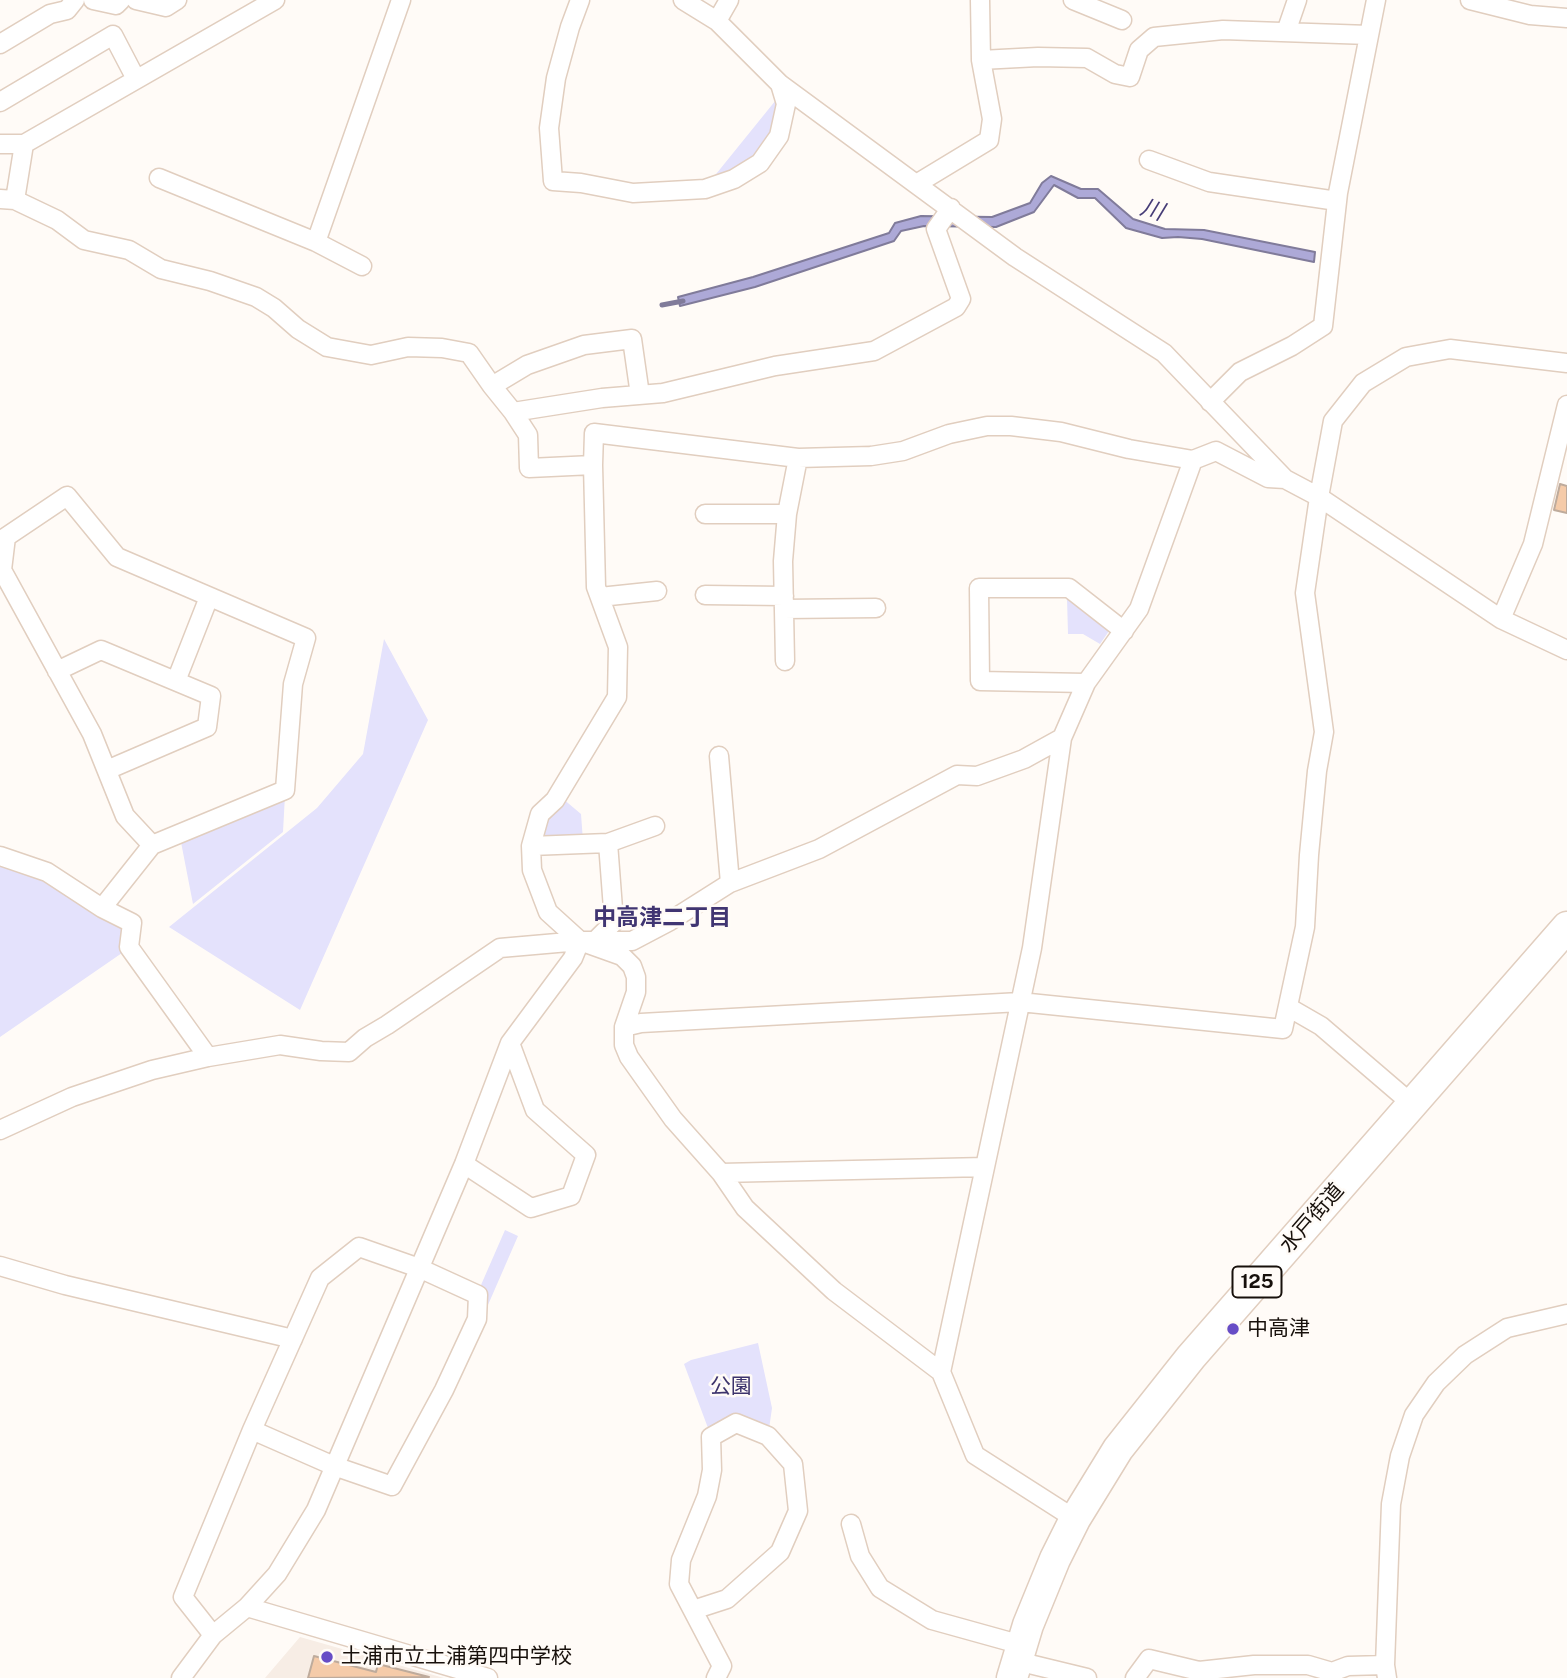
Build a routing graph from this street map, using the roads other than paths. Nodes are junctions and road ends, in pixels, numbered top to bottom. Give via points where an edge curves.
1 (75, 0) edge
2 (93, 0) edge
3 (121, 0) edge
4 (136, 0) edge
5 (177, 0) edge
6 (275, 0) edge
7 (401, 0) edge
8 (580, 0) edge
9 (683, 0) edge
10 (729, 0) edge
11 (980, 0) edge
12 (1073, 0) edge
13 (1297, 0) edge
14 (1376, 0) edge
15 (1470, 0) edge
16 (1567, 18) edge
17 (1122, 20) dead end
18 (717, 21) junction
19 (1286, 32) junction
20 (1369, 35) junction
21 (0, 44) edge
22 (981, 61) junction
23 (136, 79) junction
24 (780, 83) junction
25 (0, 102) edge
26 (0, 144) edge
27 (24, 144) junction
28 (1149, 160) dead end
29 (159, 178) dead end
30 (918, 183) junction
31 (8, 199) edge
32 (1337, 201) junction
33 (951, 208) junction
34 (316, 242) junction
35 (362, 266) dead end
36 (1567, 363) edge
37 (492, 386) junction
38 (640, 395) junction
39 (1210, 401) junction
40 (1567, 405) edge
41 (513, 412) junction
42 (798, 458) junction
43 (1193, 460) junction
44 (593, 465) junction
45 (1559, 474) edge
46 (1285, 479) junction
47 (1319, 497) junction
48 (705, 514) dead end
49 (787, 514) junction
50 (657, 591) dead end
51 (705, 595) dead end
52 (209, 597) junction
53 (600, 597) junction
54 (784, 603) junction
55 (876, 608) dead end
56 (1501, 619) junction
57 (1124, 631) junction
58 (1567, 650) edge
59 (785, 661) dead end
60 (57, 671) junction
61 (176, 681) junction
62 (1086, 683) junction
63 (1062, 738) junction
64 (719, 756) dead end
65 (107, 770) junction
66 (655, 826) dead end
67 (608, 843) junction
68 (152, 845) junction
69 (531, 846) junction
70 (0, 856) edge
71 (730, 883) junction
72 (102, 908) junction
73 (1567, 927) edge
74 (587, 942) junction
75 (1020, 1002) junction
76 (1288, 1007) junction
77 (624, 1027) junction
78 (510, 1044) junction
79 (208, 1057) junction
80 (1412, 1104) junction
81 (0, 1130) edge
82 (464, 1164) junction
83 (985, 1167) junction
84 (721, 1173) junction
85 (0, 1266) edge
86 (419, 1268) junction
87 (1567, 1314) edge
88 (293, 1339) junction
89 (941, 1372) junction
90 (252, 1430) junction
91 (334, 1466) junction
92 (1075, 1520) junction
93 (851, 1524) dead end
94 (247, 1607) junction
95 (693, 1610) junction
96 (213, 1635) junction
97 (1017, 1661) edge
98 (1386, 1672) edge
99 (181, 1678) edge
100 (488, 1678) edge
101 (716, 1678) edge
102 (1087, 1678) edge
103 (1135, 1678) edge

1 - 21 street via 67,10 50,14
2 - 3 street via 117,5
4 - 5 street via 166,7
6 - 23 street
7 - 34 street
8 - 24 street via 556,78 550,128 553,181 632,193 705,189 734,179 760,163 779,136 786,104
9 - 18 street
10 - 18 street
11 - 22 street
12 - 17 street
13 - 19 street
14 - 20 street
15 - 16 street via 1530,15
18 - 24 street
19 - 20 street
19 - 22 street via 1223,30 1154,37 1139,50 1130,77 1087,58
20 - 32 street
22 - 30 street via 992,119 989,140
23 - 25 street via 113,35
23 - 27 street
24 - 30 street
26 - 27 street
27 - 31 street
28 - 32 street via 1209,182
29 - 34 street
30 - 33 street
31 - 37 street via 57,220 84,240 129,250 161,269 256,297 327,347 371,355 408,347 469,353
32 - 39 street via 1323,326 1240,372
33 - 38 street via 936,229 961,299 956,307 874,351 775,366
33 - 39 street via 1015,257 1164,353
34 - 35 street
36 - 47 street via 1450,349 1406,357 1363,383 1333,421
37 - 38 street via 527,365 584,345 632,339
37 - 41 street
38 - 41 street
39 - 46 street
40 - 45 street
41 - 44 street via 528,435 529,468
42 - 43 street via 871,456 903,451 949,434 1012,426
42 - 44 street via 594,433
42 - 49 street
43 - 46 street via 1216,451 1268,478
43 - 57 street via 1139,609
44 - 53 street
45 - 56 street
46 - 47 street
47 - 56 street
47 - 76 street via 1305,593 1324,732 1314,795 1305,927
48 - 49 street
49 - 54 street
50 - 53 street
51 - 54 street
52 - 60 street via 117,557 67,496 6,537 2,570
52 - 61 street
52 - 68 street via 306,638 293,684 285,790
53 - 69 street via 618,647 617,696 555,800 540,814
54 - 55 street
54 - 59 street
56 - 58 street
57 - 62 street
57 - 62 street via 1069,588 979,588 980,681
60 - 61 street via 101,650
60 - 65 street
61 - 65 street via 211,696 207,727
62 - 63 street
63 - 71 street via 1024,759 977,776 957,775 819,849
63 - 75 street
64 - 71 street
65 - 68 street via 125,816
66 - 67 street
67 - 69 street
67 - 74 street via 614,922
68 - 72 street
69 - 74 street via 532,870 548,912
70 - 72 street via 47,872
71 - 74 street via 632,942
72 - 79 street via 132,923 129,947
73 - 80 highway, 水戸街道 / 125
74 - 77 street via 622,956 632,966 636,992
74 - 78 street
74 - 79 street via 499,948 349,1052 280,1045
75 - 76 street via 1283,1029
75 - 77 street
75 - 83 street
76 - 80 street via 1321,1026
77 - 84 street via 629,1057 673,1119
78 - 82 street
78 - 82 street via 535,1110 586,1155 571,1196 531,1208
79 - 81 street via 72,1097
80 - 92 highway, 水戸街道 / 125 via 1163,1390 1118,1449
82 - 86 street
83 - 84 street
83 - 89 street
84 - 89 street via 745,1208 834,1291
85 - 88 street
86 - 88 street via 359,1247 320,1278
86 - 91 street
86 - 91 street via 478,1295 477,1319 393,1486
87 - 98 street via 1507,1328 1436,1382 1414,1415 1391,1504
88 - 90 street
89 - 92 street via 975,1455
90 - 91 street
90 - 96 street via 183,1597
91 - 94 street via 316,1510 277,1574
92 - 97 highway, 水戸街道 / 125 via 1044,1584
93 - 97 street via 860,1556 880,1588 932,1620
94 - 96 street
94 - 100 street
95 - 95 street via 679,1584 681,1560 706,1496 712,1470 711,1437 736,1423 768,1436 793,1464 799,1511 780,1552 727,1599
95 - 101 street via 722,1666
96 - 99 street
97 - 102 street
98 - 103 street via 1348,1666 1332,1672 1308,1665 1199,1671 1149,1659

